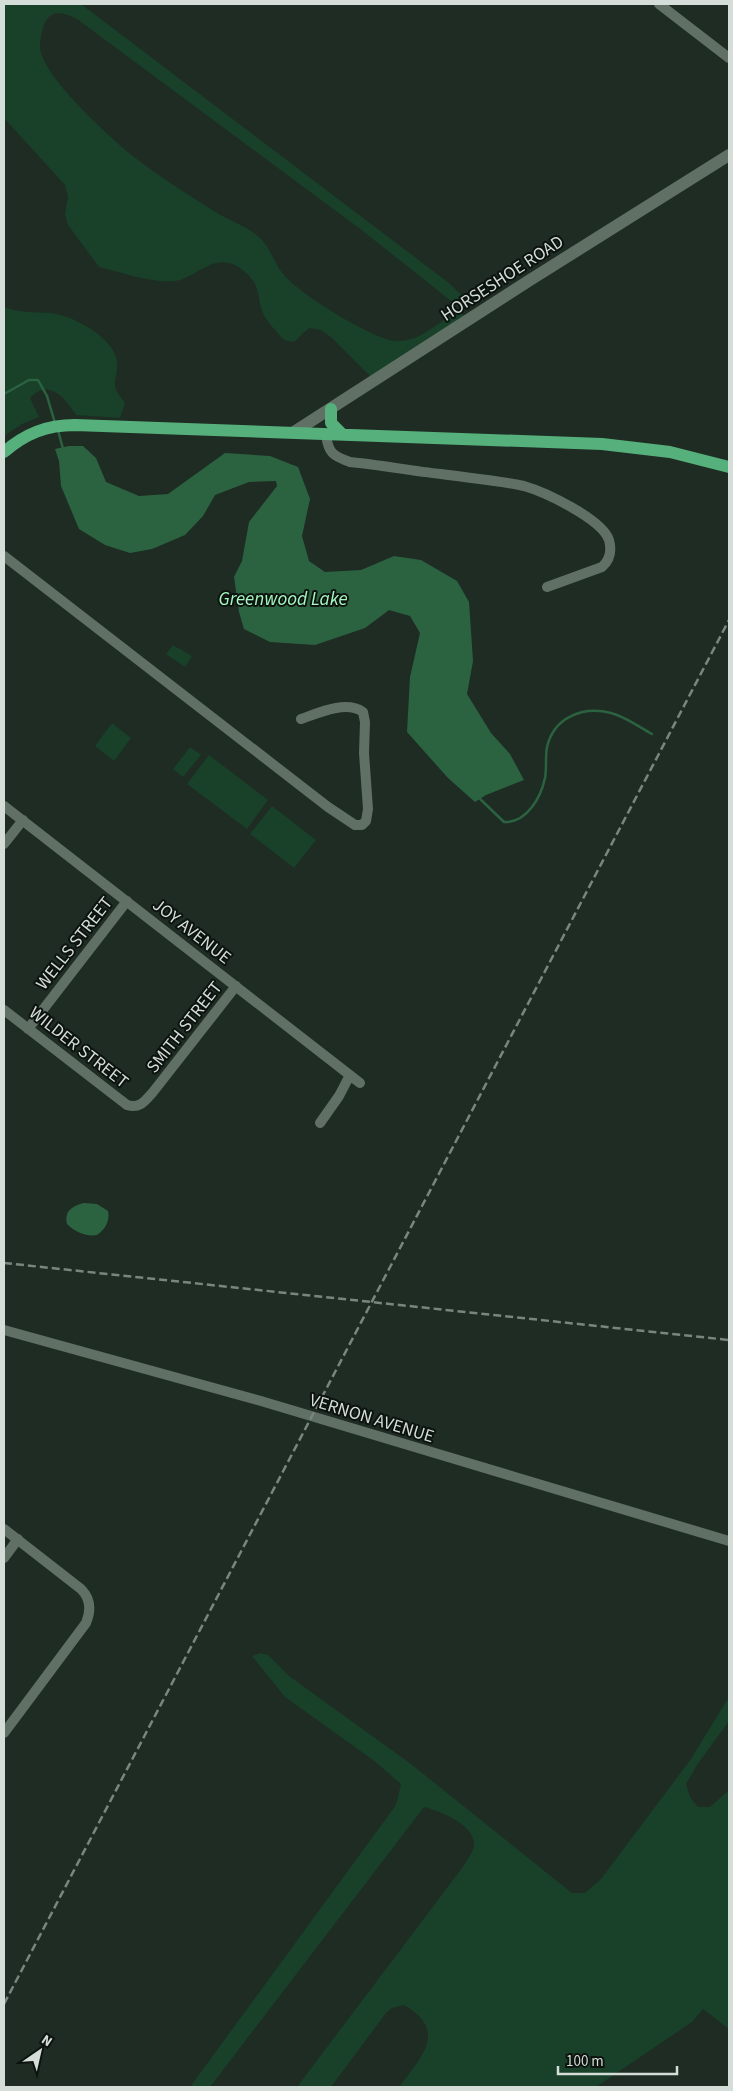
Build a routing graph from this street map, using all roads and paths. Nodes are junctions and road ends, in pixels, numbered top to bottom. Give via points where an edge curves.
1 (658, 4) edge
2 (729, 58) edge
3 (729, 155) edge
4 (331, 409) junction
5 (294, 432) junction
6 (326, 434) junction
7 (342, 434) junction
8 (4, 452) edge
9 (729, 467) edge
10 (4, 556) edge
11 (547, 587) dead end
12 (300, 718) dead end
13 (4, 806) edge
14 (23, 820) junction
15 (4, 844) edge
16 (127, 901) junction
17 (236, 986) junction
18 (4, 1010) edge
19 (28, 1029) junction
20 (350, 1075) junction
21 (360, 1083) dead end
22 (135, 1106) joint
23 (320, 1123) dead end
24 (4, 1330) edge
25 (4, 1529) edge
26 (18, 1539) junction
27 (729, 1541) edge
28 (4, 1558) edge
29 (4, 1734) edge

1 - 2 street
3 - 4 street, HORSESHOE ROAD
4 - 5 street, HORSESHOE ROAD
4 - 7 main road via 330,423
5 - 6 main road
5 - 8 main road via 54,426 17,441
6 - 7 main road
6 - 11 street via 327,445 334,456 350,462 525,487 562,503 598,525 610,542 610,557 606,564
7 - 9 main road via 602,444 670,452
10 - 12 street via 328,807 355,825 362,825 368,809 363,712 352,707
13 - 14 street, JOY AVENUE
14 - 15 street
14 - 16 street, JOY AVENUE
16 - 17 street, JOY AVENUE
16 - 19 street, WELLS STREET
17 - 20 street, JOY AVENUE
17 - 22 street, SMITH STREET via 153,1092 143,1103
18 - 19 street, WILDER STREET
19 - 22 street, WILDER STREET via 127,1105
20 - 21 street, JOY AVENUE
20 - 23 street
24 - 27 street, VERNON AVENUE via 261,1401
25 - 26 street
26 - 28 street
26 - 29 street via 81,1589 90,1610 86,1623

